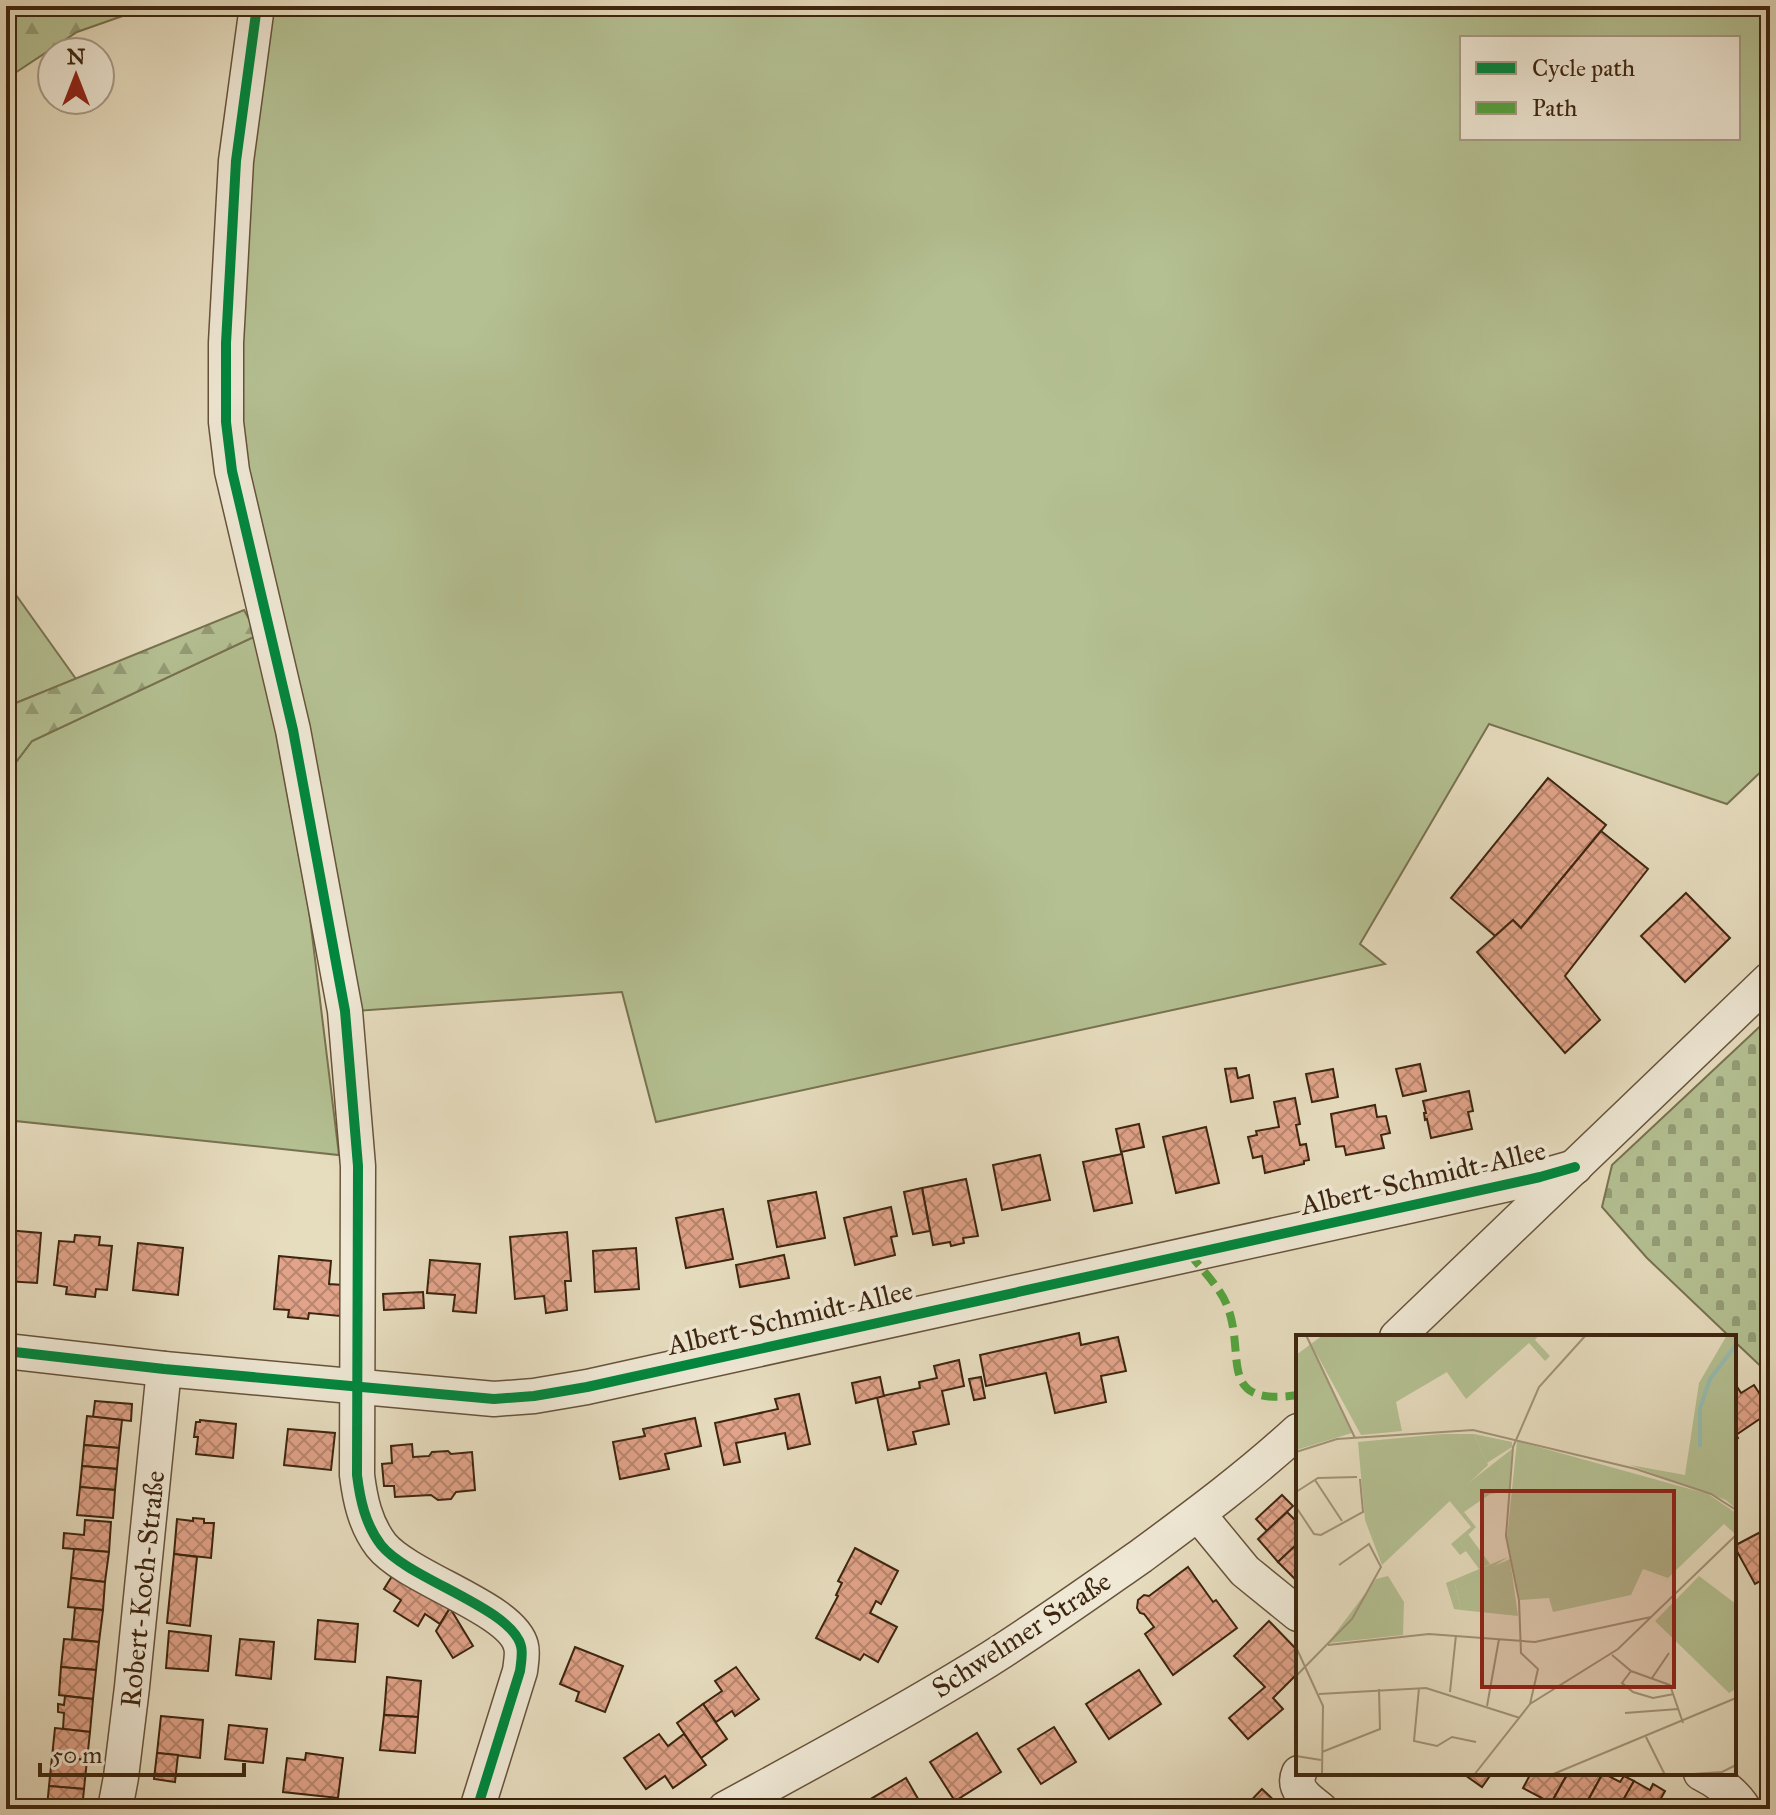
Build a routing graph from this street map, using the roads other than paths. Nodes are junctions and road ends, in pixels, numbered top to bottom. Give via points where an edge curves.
1 (257, 6) edge
2 (1770, 979) edge
3 (1575, 1167) junction
4 (1399, 1335) edge
5 (6, 1351) edge
6 (164, 1369) junction
7 (357, 1386) junction
8 (1296, 1433) edge
9 (1198, 1514) junction
10 (1296, 1612) edge
11 (1298, 1775) edge
12 (1705, 1775) edge
13 (115, 1809) edge
14 (477, 1809) edge
15 (725, 1809) edge
16 (1320, 1809) edge
17 (1744, 1809) edge

1 - 7 street via 236,161 226,422 235,483 293,730 345,1011 358,1166
2 - 3 street
3 - 4 street
3 - 7 street, Albert-Schmidt-Allee via 587,1387 494,1399
5 - 6 street, Albert-Schmidt-Allee
6 - 7 street, Albert-Schmidt-Allee
6 - 13 street, Robert-Koch-Straße
7 - 14 street via 361,1504 382,1545 401,1562 491,1612 518,1637 522,1648 520,1671
8 - 9 street, Schwelmer Straße
9 - 10 street via 1245,1571
9 - 15 street, Schwelmer Straße via 980,1665
11 - 16 street via 1299,1789
12 - 17 street

